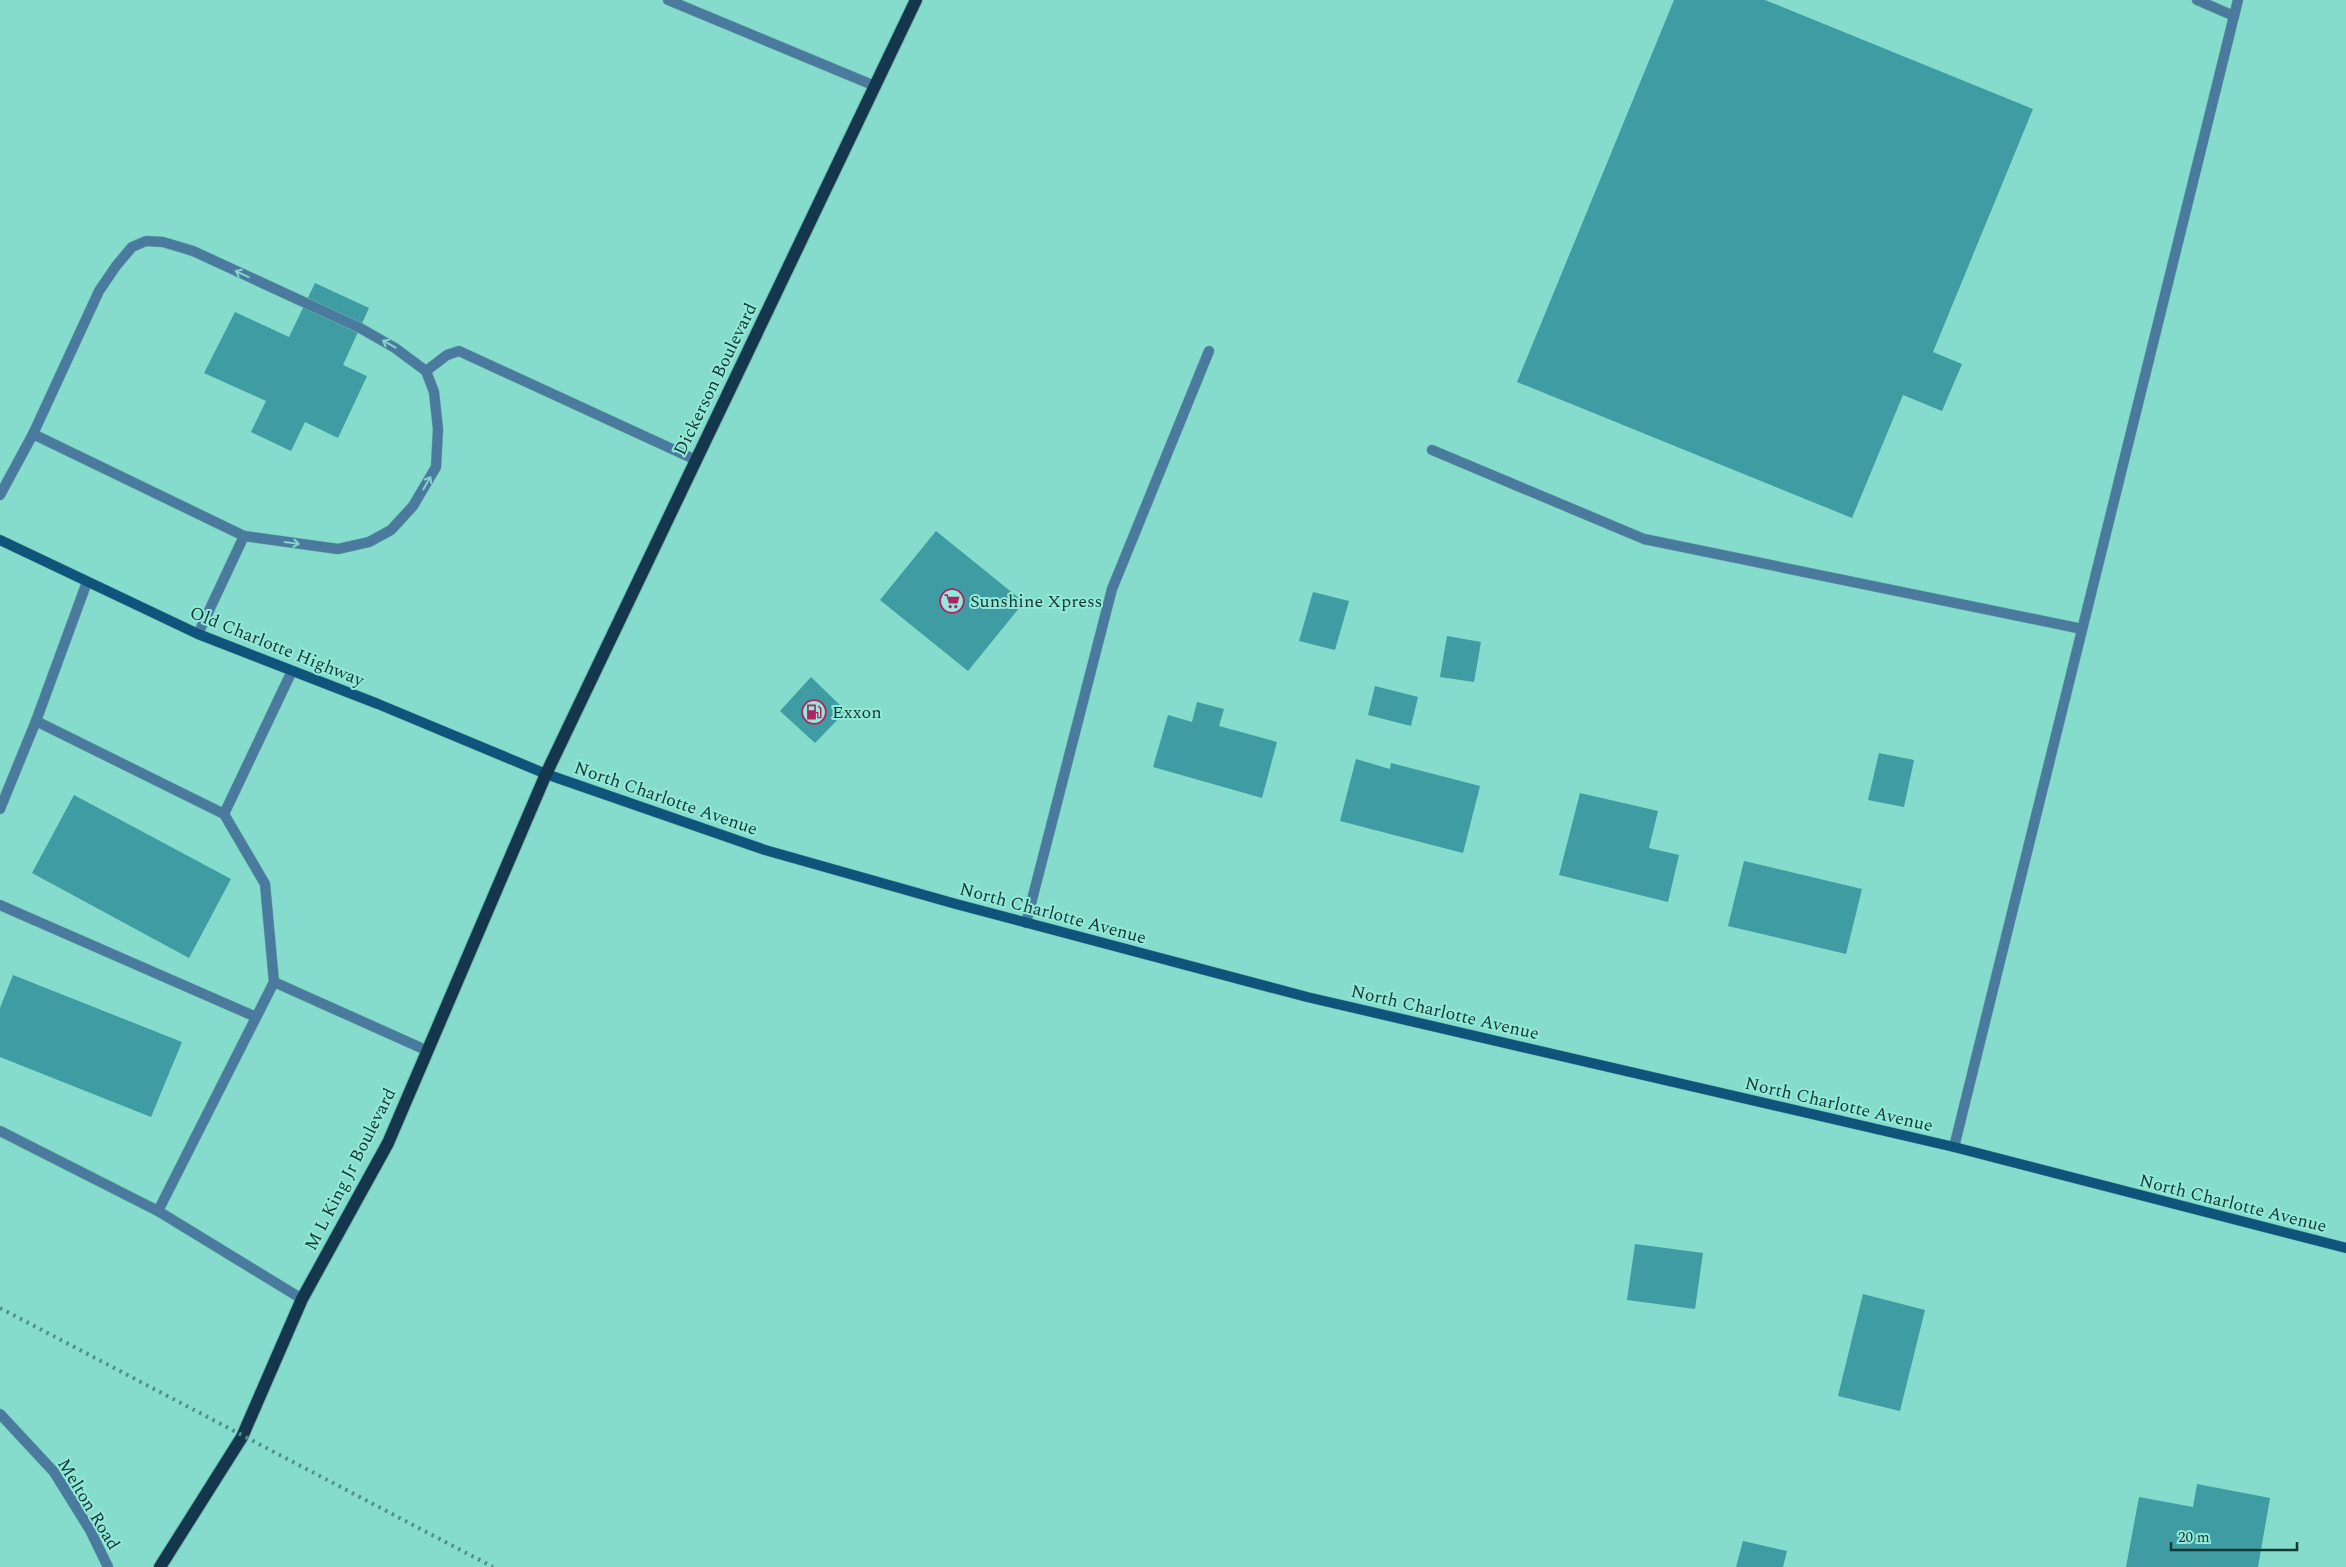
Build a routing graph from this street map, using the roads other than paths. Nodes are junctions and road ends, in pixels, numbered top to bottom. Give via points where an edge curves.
1 (668, 0) edge
2 (916, 0) edge
3 (2198, 0) edge
4 (2238, 0) edge
5 (2234, 16) junction
6 (875, 86) junction
7 (1209, 351) dead end
8 (426, 372) junction
9 (33, 434) junction
10 (1432, 450) dead end
11 (696, 460) junction
12 (0, 495) edge
13 (244, 536) junction
14 (0, 540) edge
15 (88, 582) junction
16 (2082, 629) junction
17 (198, 634) junction
18 (292, 671) junction
19 (36, 721) junction
20 (546, 774) junction
21 (0, 809) edge
22 (224, 814) junction
23 (0, 905) edge
24 (1026, 922) junction
25 (274, 982) junction
26 (256, 1017) junction
27 (428, 1051) junction
28 (0, 1131) edge
29 (1954, 1147) junction
30 (158, 1211) junction
31 (2346, 1248) edge
32 (302, 1299) junction
33 (0, 1414) edge
34 (108, 1567) edge
35 (160, 1567) edge

1 - 6 street
2 - 6 main road, Dickerson Boulevard
3 - 5 street
4 - 5 street
5 - 16 street
6 - 11 main road, Dickerson Boulevard
7 - 24 street via 1112,589
8 -> 9 street via 395,348 360,328 193,251 146,241 132,247 99,291
8 - 11 street via 447,355 459,351
13 -> 8 street via 338,549 369,542 390,530 414,506 436,467 438,429 434,392
9 - 12 street
9 - 13 street
10 - 16 street via 1644,539
11 - 20 main road, Dickerson Boulevard
13 - 17 street
14 - 15 main road, Old Charlotte Highway
15 - 17 main road, Old Charlotte Highway
15 - 19 street
16 - 29 street
17 - 18 main road, Old Charlotte Highway
18 - 20 main road, Old Charlotte Highway
18 - 22 street
19 - 21 street
19 - 22 street
20 - 24 main road, North Charlotte Avenue via 765,850
20 - 27 main road, M L King Jr Boulevard
22 - 25 street via 265,884
23 - 26 street
24 - 29 main road, North Charlotte Avenue via 1306,996
25 - 26 street
25 - 27 street
26 - 30 street
27 - 32 main road, M L King Jr Boulevard via 388,1143
28 - 30 street
29 - 31 main road, North Charlotte Avenue
30 - 32 street
32 - 35 main road, M L King Jr Boulevard via 242,1437
33 - 34 street, Melton Road via 54,1472 90,1530

